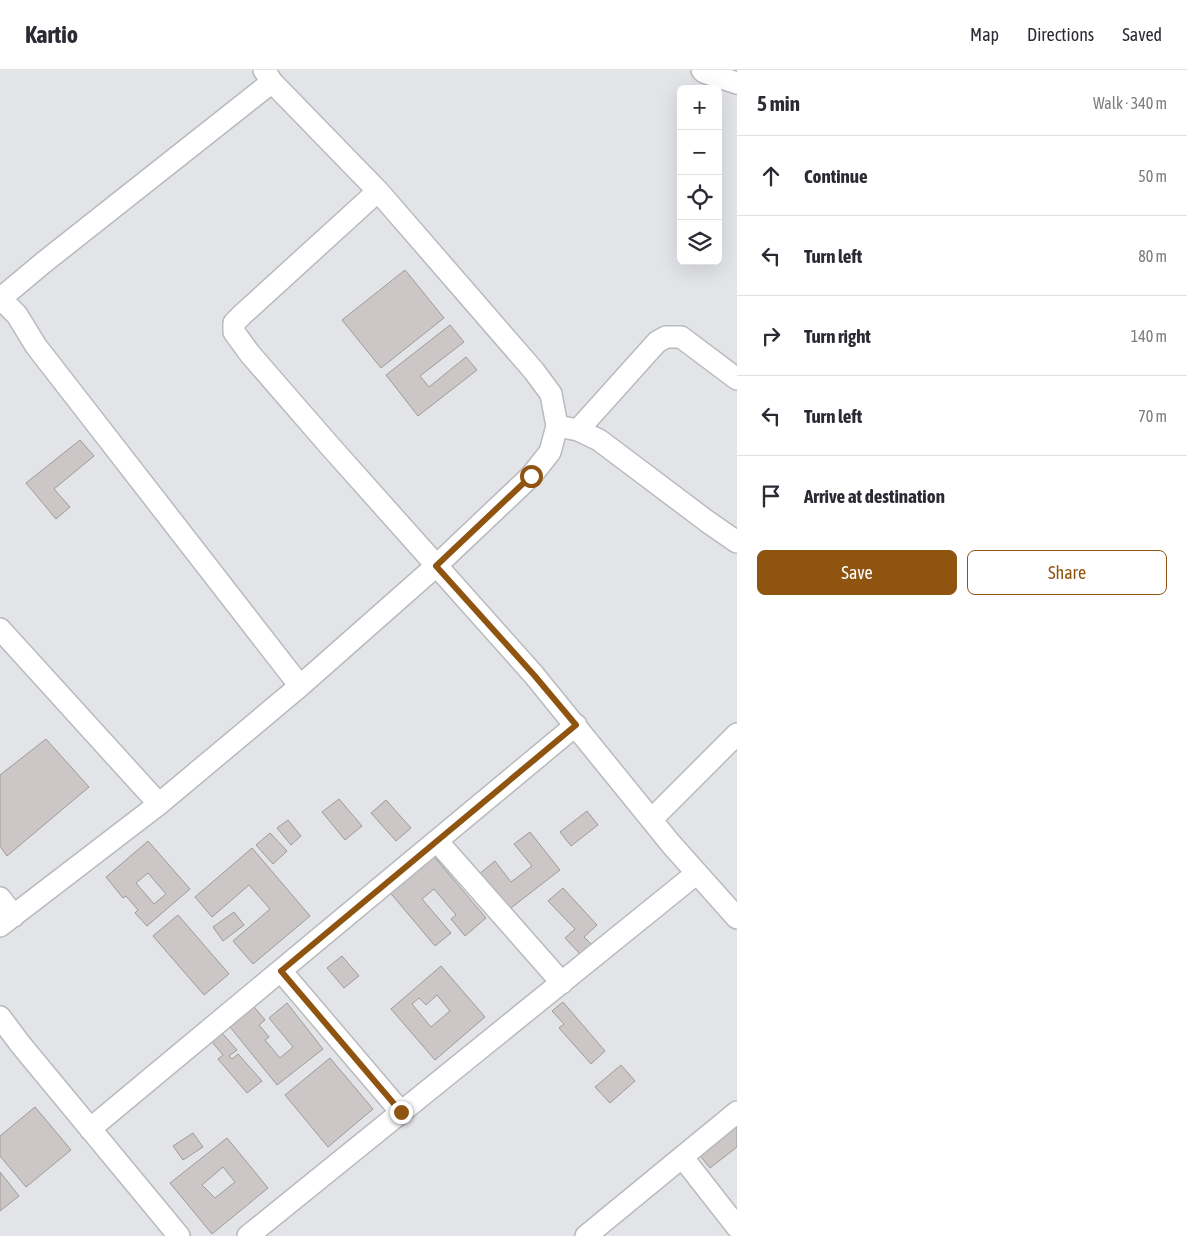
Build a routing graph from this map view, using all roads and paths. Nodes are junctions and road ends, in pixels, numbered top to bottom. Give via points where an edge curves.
1 (702, 70) edge
2 (268, 76) edge
3 (737, 83) edge
4 (378, 191) junction
5 (0, 299) edge
6 (737, 379) edge
7 (557, 426) junction
8 (578, 430) junction
9 (737, 542) edge
10 (436, 566) junction
11 (0, 629) edge
12 (300, 686) junction
13 (576, 725) junction
14 (737, 734) edge
15 (159, 804) junction
16 (652, 819) junction
17 (437, 841) junction
18 (697, 873) junction
19 (0, 898) edge
20 (737, 918) edge
21 (7, 921) edge
22 (281, 971) junction
23 (562, 983) junction
24 (0, 1017) edge
25 (401, 1112) junction
26 (737, 1112) edge
27 (90, 1129) junction
28 (683, 1158) junction
29 (737, 1227) edge
30 (179, 1236) edge
31 (248, 1236) edge
32 (586, 1236) edge

1 - 3 street
2 - 4 street
2 - 5 street
4 - 7 street via 534,371 551,394
4 - 10 street via 243,314 234,323 234,332
5 - 12 street via 17,315 36,346
6 - 8 street via 681,337 666,337 656,342
7 - 8 street
7 - 10 street via 550,452 531,476
8 - 9 street via 599,440
10 - 12 street
10 - 13 street
11 - 15 street
12 - 15 street
13 - 16 street
13 - 17 street
14 - 16 street
15 - 21 street
16 - 18 street
17 - 22 street
17 - 23 street
18 - 20 street
18 - 23 street
19 - 21 street
22 - 25 street
22 - 27 street
23 - 25 street
24 - 27 street
25 - 31 street
26 - 28 street
27 - 30 street
28 - 29 street
28 - 32 street

